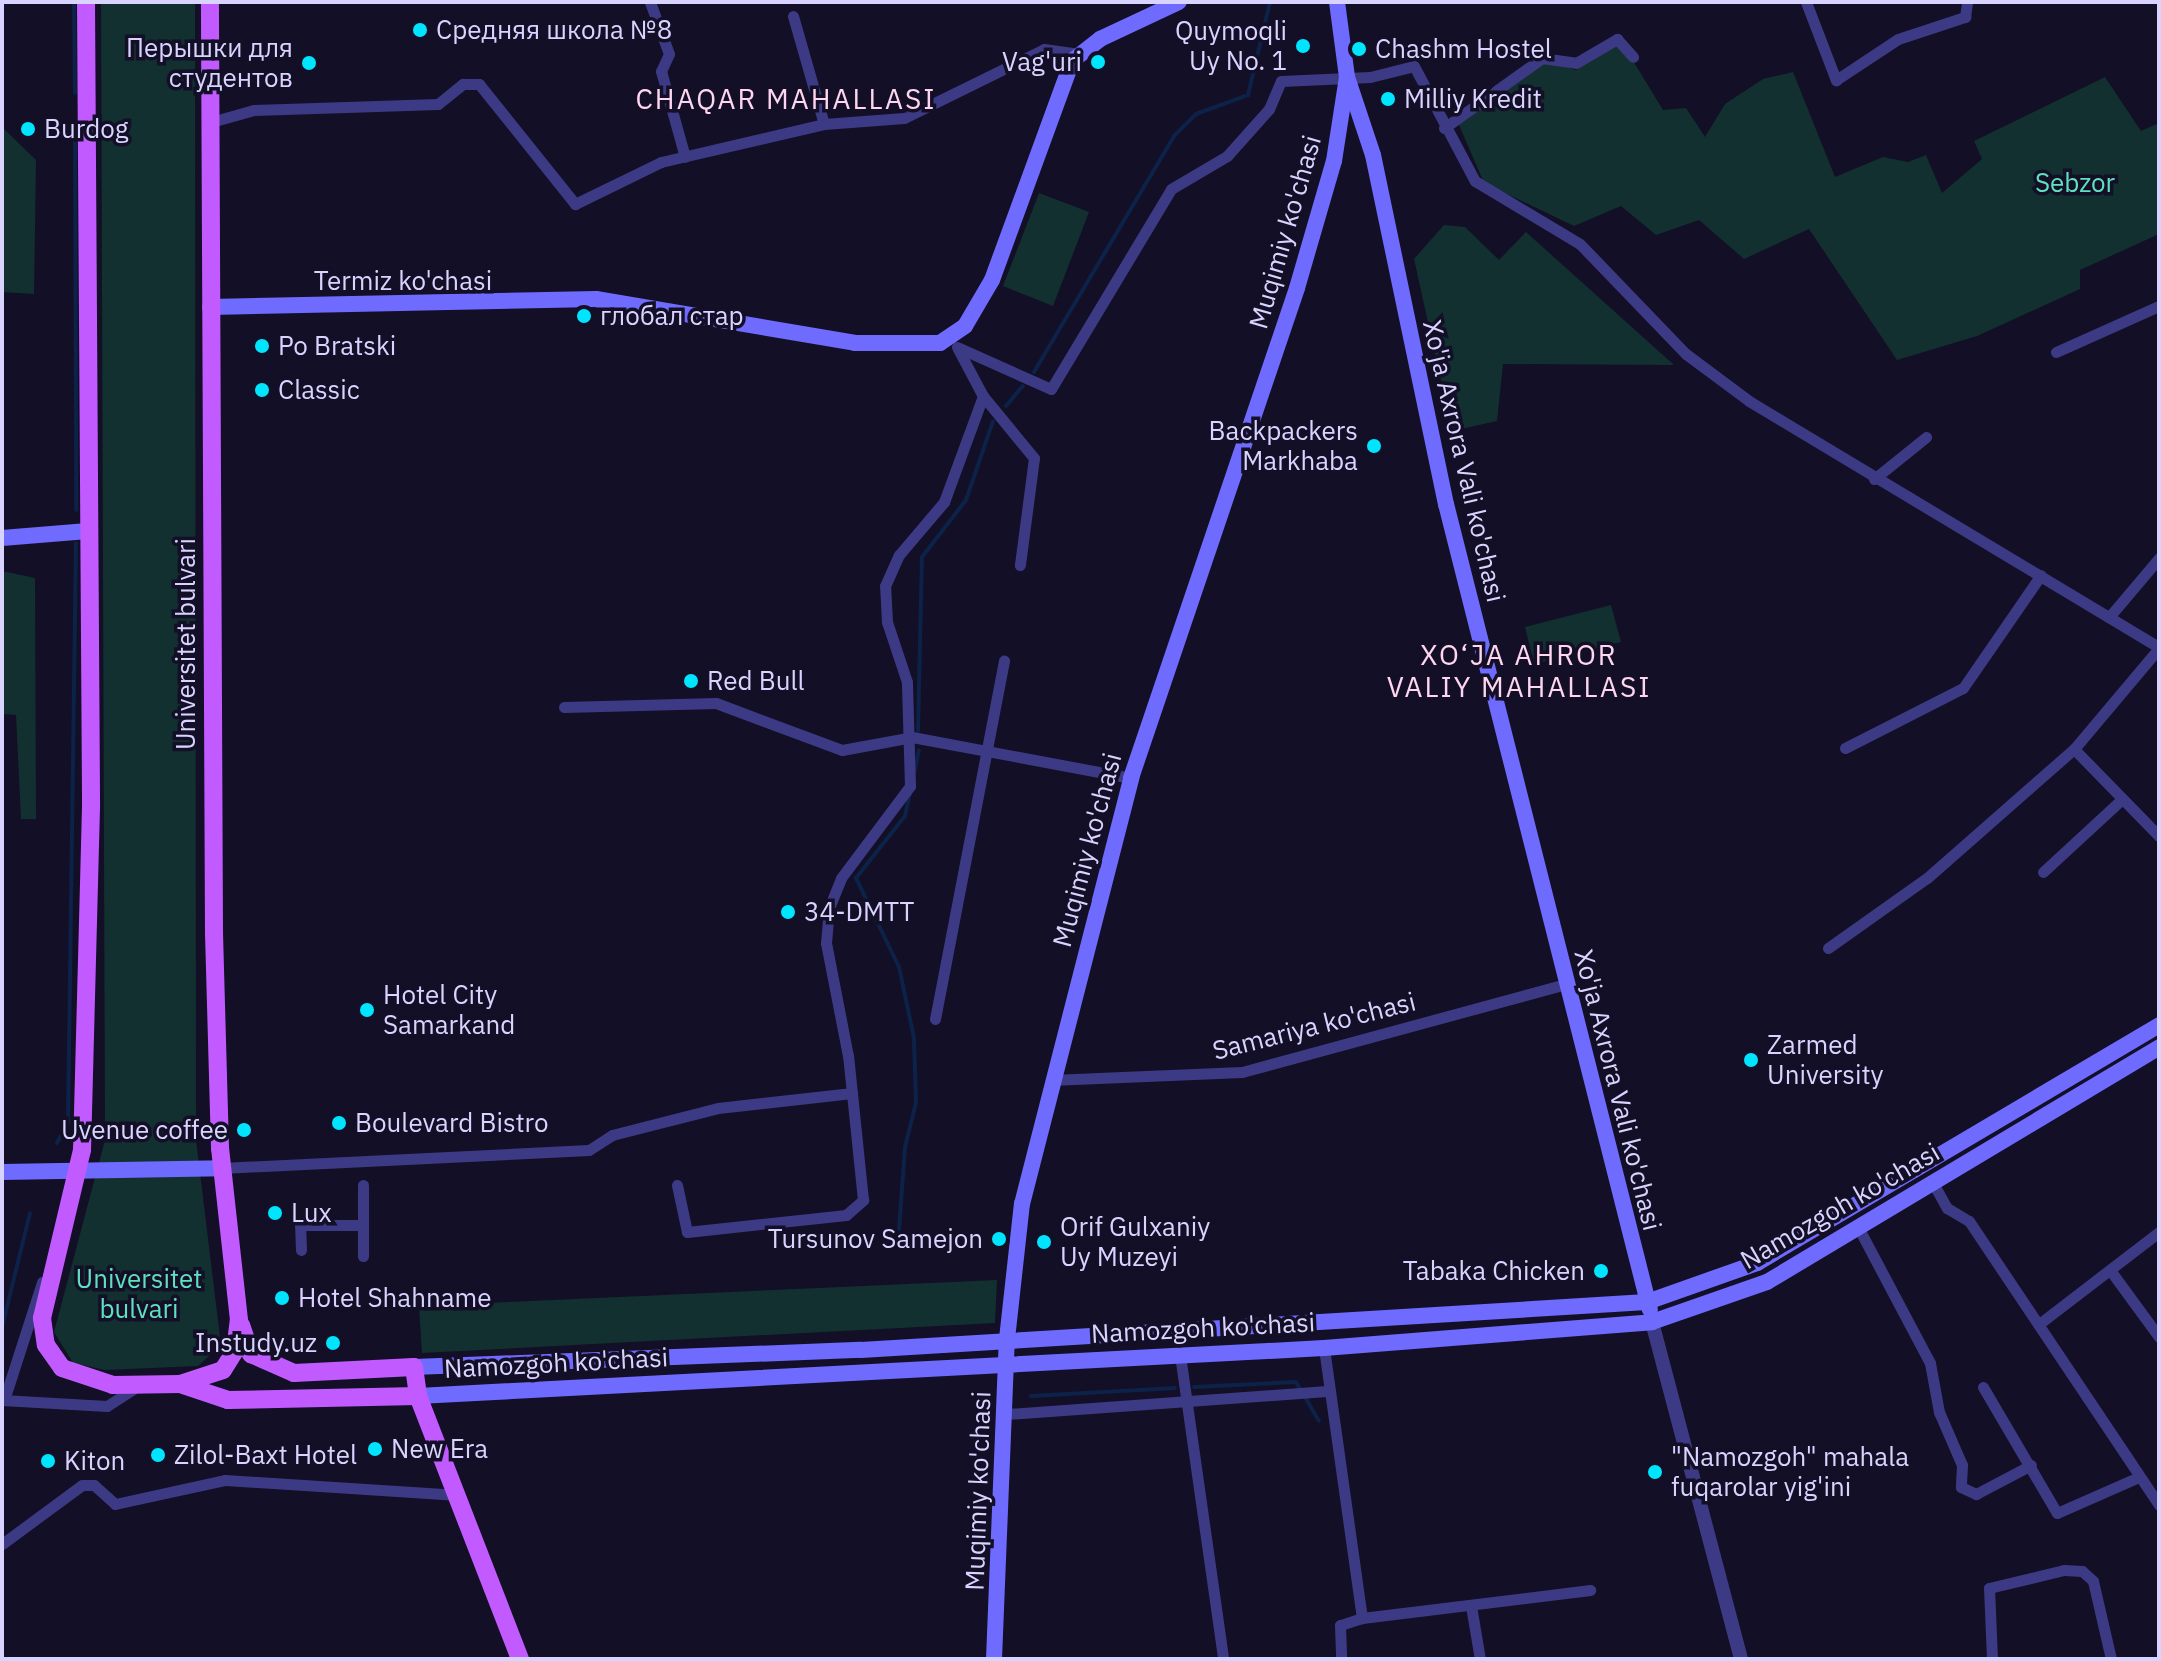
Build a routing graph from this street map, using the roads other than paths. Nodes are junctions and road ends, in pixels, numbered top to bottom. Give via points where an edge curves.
1 (86, 2) edge
2 (210, 2) edge
3 (650, 2) edge
4 (1179, 2) edge
5 (1337, 2) edge
6 (1806, 2) edge
7 (1967, 2) edge
8 (793, 16) dead end
9 (1078, 54) junction
10 (1633, 57) dead end
11 (1347, 77) junction
12 (211, 122) junction
13 (824, 124) junction
14 (1444, 128) junction
15 (685, 157) junction
16 (210, 307) junction
17 (2159, 307) edge
18 (954, 343) junction
19 (2056, 352) dead end
20 (983, 396) junction
21 (1926, 437) dead end
22 (1874, 479) junction
23 (88, 531) junction
24 (2, 538) edge
25 (2159, 558) edge
26 (1020, 565) dead end
27 (2041, 575) junction
28 (2110, 616) junction
29 (2159, 648) edge
30 (1004, 661) dead end
31 (564, 707) dead end
32 (912, 737) junction
33 (1845, 748) dead end
34 (2074, 749) junction
35 (981, 753) junction
36 (1131, 778) junction
37 (2122, 799) junction
38 (2159, 836) edge
39 (2043, 872) dead end
40 (1828, 948) dead end
41 (1566, 984) junction
42 (935, 1019) dead end
43 (2159, 1025) edge
44 (2159, 1047) edge
45 (1051, 1080) junction
46 (852, 1093) junction
47 (222, 1168) junction
48 (2, 1172) edge
49 (79, 1173) junction
50 (1933, 1183) junction
51 (363, 1185) dead end
52 (677, 1185) dead end
53 (363, 1225) junction
54 (1858, 1227) junction
55 (2159, 1232) edge
56 (301, 1250) dead end
57 (363, 1256) dead end
58 (58, 1260) junction
59 (2110, 1270) junction
60 (1647, 1302) junction
61 (239, 1320) junction
62 (1652, 1322) junction
63 (2039, 1324) junction
64 (2159, 1337) edge
65 (1007, 1339) junction
66 (1324, 1348) junction
67 (1180, 1355) junction
68 (732, 1356) junction
69 (1006, 1363) junction
70 (414, 1367) junction
71 (731, 1381) junction
72 (140, 1384) junction
73 (180, 1384) junction
74 (1983, 1387) dead end
75 (1330, 1391) junction
76 (1187, 1393) junction
77 (418, 1396) junction
78 (3, 1400) edge
79 (1007, 1414) junction
80 (2031, 1465) junction
81 (2139, 1477) junction
82 (455, 1495) junction
83 (2159, 1505) edge
84 (2, 1544) edge
85 (1590, 1590) dead end
86 (1471, 1606) junction
87 (1362, 1618) junction
88 (520, 1659) edge
89 (994, 1659) edge
90 (1223, 1659) edge
91 (1341, 1659) edge
92 (1480, 1659) edge
93 (1741, 1659) edge
94 (1992, 1659) edge
95 (2111, 1659) edge

1 - 23 main road, Universitet bulvari
2 - 12 main road, Universitet bulvari
3 - 15 street via 669,54 661,71
4 - 9 main road
5 - 11 main road, Xo'ja Axrora Vali ko'chasi
6 - 7 street via 1836,80 1898,39 1960,20
8 - 13 street
9 - 13 street via 1044,49 904,118
9 - 18 main road via 1060,82 992,280
10 - 14 street via 1617,39 1576,63 1542,58
11 - 14 street via 1414,66
11 - 18 street via 1281,81 1269,109 1227,156 1178,181 1051,389
11 - 36 main road, Muqimiy ko'chasi via 1334,161 1297,288
11 - 41 main road, Xo'ja Axrora Vali ko'chasi via 1373,155 1446,504
12 - 15 street via 254,110 438,104 463,84 479,84 575,204
12 - 16 main road, Universitet bulvari
13 - 15 street
14 - 22 street via 1487,192 1580,244 1686,354
16 - 18 main road, Termiz ko'chasi via 596,299 855,343
16 - 47 main road, Universitet bulvari
17 - 19 street
18 - 20 street
20 - 26 street via 1029,444 1037,468
20 - 32 street via 944,502 899,555 885,586
21 - 22 street
22 - 27 street
23 - 24 main road
23 - 49 main road, Universitet bulvari via 91,807
25 - 28 street
27 - 28 street
27 - 33 street via 1963,688
28 - 29 street
29 - 34 street
30 - 35 street via 990,742
31 - 32 street via 716,703 842,750
32 - 35 street
32 - 46 street via 905,799 841,878 829,908 832,993
34 - 37 street
34 - 40 street via 1927,878
35 - 36 street
35 - 42 street
36 - 45 main road, Muqimiy ko'chasi
37 - 38 street
37 - 39 street
41 - 45 street, Samariya ko'chasi via 1242,1072
41 - 60 main road, Xo'ja Axrora Vali ko'chasi
43 - 60 main road, Namozgoh ko'chasi via 1757,1263
44 - 50 main road, Namozgoh ko'chasi
45 - 65 main road, Muqimiy ko'chasi via 1022,1204
46 - 47 street via 718,1108 634,1128 575,1152
46 - 52 street via 863,1200 857,1211 687,1232
47 - 49 main road
47 - 61 main road, Universitet bulvari
48 - 49 main road
49 - 58 main road, Universitet bulvari
50 - 54 main road, Namozgoh ko'chasi
50 - 63 street
51 - 53 street
53 - 56 street via 300,1225
53 - 57 street
54 - 62 main road, Namozgoh ko'chasi via 1767,1282
54 - 80 street via 1930,1363 1939,1412 1962,1465 1961,1487 1976,1494
55 - 59 street
58 - 72 main road, Universitet bulvari via 42,1318 51,1357 85,1379
58 - 78 street via 42,1282
59 - 63 street
59 - 64 street
60 - 62 main road, Xo'ja Axrora Vali ko'chasi
60 - 65 main road, Namozgoh ko'chasi
61 - 70 main road, Namozgoh ko'chasi via 251,1354 294,1373
61 - 73 main road, Universitet bulvari via 235,1351 223,1370
62 - 66 main road, Namozgoh ko'chasi
62 - 93 street
63 - 81 street
65 - 68 main road, Namozgoh ko'chasi
65 - 69 main road, Muqimiy ko'chasi
66 - 67 main road, Namozgoh ko'chasi
66 - 75 street
67 - 69 main road, Namozgoh ko'chasi
67 - 76 street
68 - 70 main road, Namozgoh ko'chasi
68 - 71 main road
69 - 71 main road, Namozgoh ko'chasi
69 - 79 main road, Muqimiy ko'chasi
70 - 77 main road
71 - 77 main road, Namozgoh ko'chasi
72 - 73 main road, Universitet bulvari
72 - 78 street via 107,1406
73 - 77 main road, Namozgoh ko'chasi via 228,1400
74 - 80 street
75 - 76 street via 1294,1396
75 - 87 street
76 - 79 street
76 - 90 street
77 - 82 main road
79 - 89 main road, Muqimiy ko'chasi
80 - 81 street via 2057,1513
81 - 83 street
82 - 84 street via 225,1480 115,1504 94,1485 82,1485
82 - 88 main road
85 - 86 street
86 - 87 street
86 - 92 street
87 - 91 street via 1340,1625
94 - 95 street via 1989,1588 2064,1570 2082,1571 2093,1581

